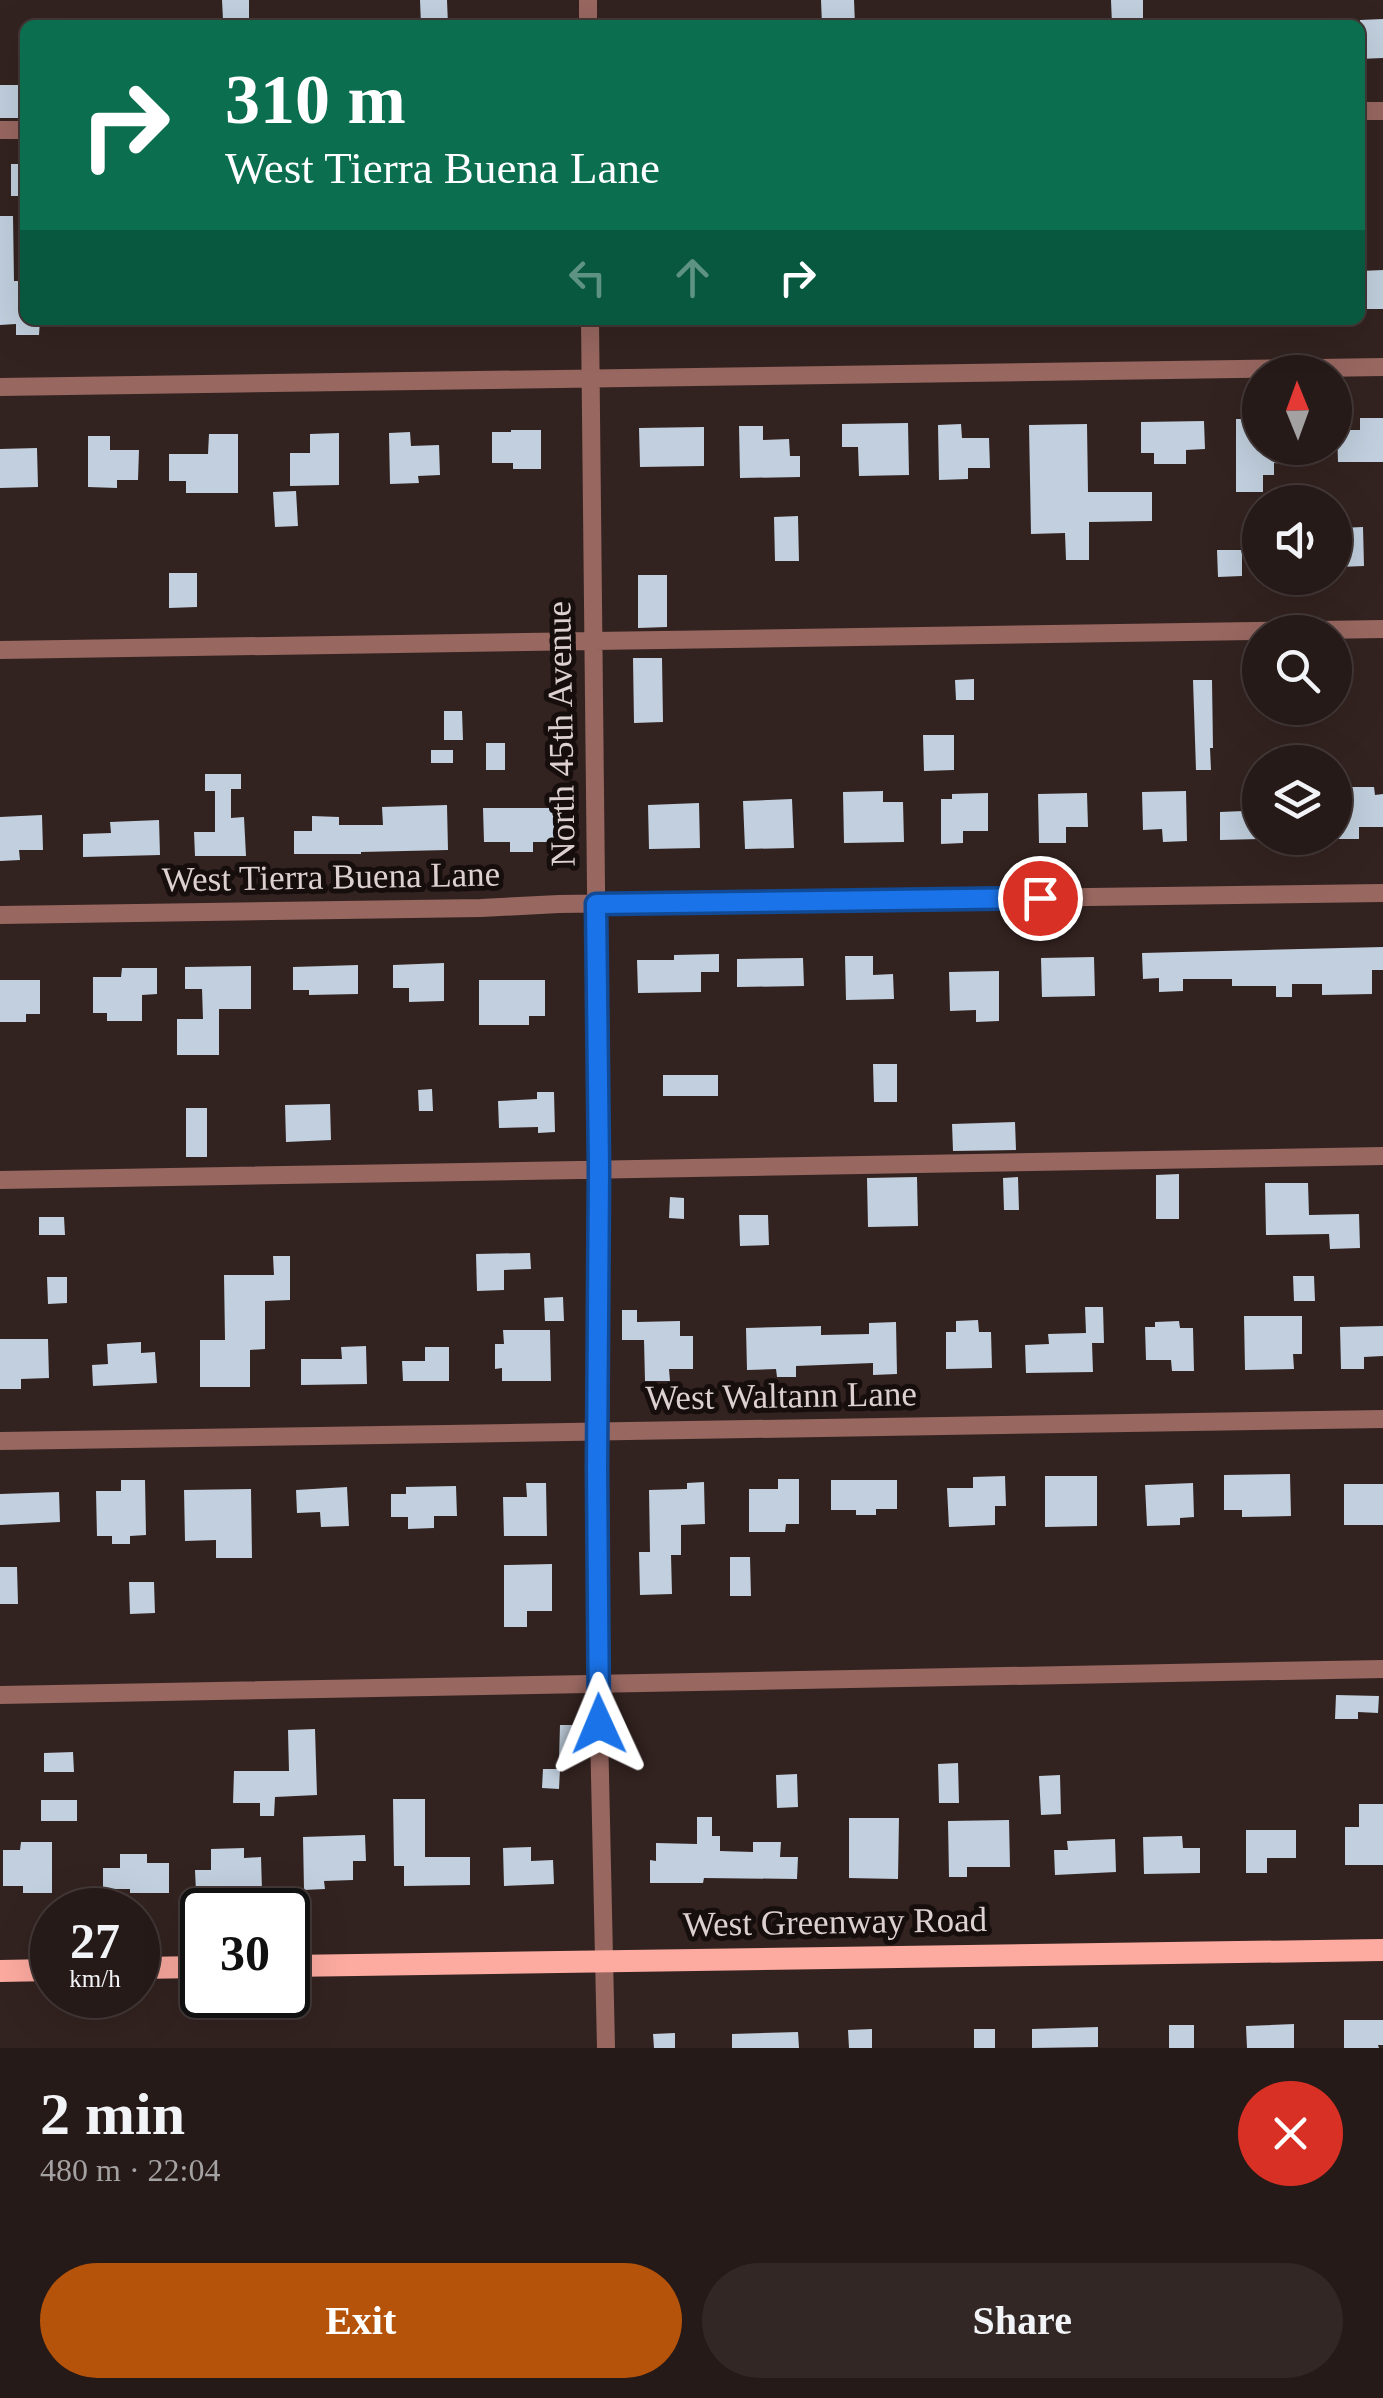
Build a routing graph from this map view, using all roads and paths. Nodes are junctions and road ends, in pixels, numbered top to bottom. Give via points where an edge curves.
1 (590, 325) edge
2 (1383, 366) edge
3 (590, 377) junction
4 (0, 387) edge
5 (1383, 629) edge
6 (592, 642) junction
7 (0, 650) edge
8 (1383, 893) edge
9 (596, 904) junction
10 (0, 915) edge
11 (1383, 1156) edge
12 (599, 1169) junction
13 (0, 1180) edge
14 (1383, 1420) edge
15 (597, 1432) junction
16 (0, 1441) edge
17 (1383, 1669) edge
18 (598, 1685) junction
19 (0, 1695) edge
20 (1383, 1950) edge
21 (605, 1960) junction
22 (310, 1966) edge
23 (30, 1970) edge
24 (0, 1971) edge
25 (606, 2048) edge

1 - 3 street, North 45th Avenue
2 - 3 street
3 - 4 street
3 - 6 street, North 45th Avenue
5 - 6 street
6 - 7 street
6 - 9 street, North 45th Avenue
8 - 9 street, West Tierra Buena Lane
9 - 10 street, West Tierra Buena Lane
9 - 12 street, North 45th Avenue
11 - 12 street
12 - 13 street
12 - 15 street, North 45th Avenue
14 - 15 street, West Waltann Lane
15 - 16 street, West Waltann Lane
15 - 18 street, North 45th Avenue
17 - 18 street
18 - 19 street
18 - 21 street, North 45th Avenue
20 - 21 main road, West Greenway Road
21 - 22 main road, West Greenway Road
21 - 25 street, North 45th Avenue
23 - 24 main road

